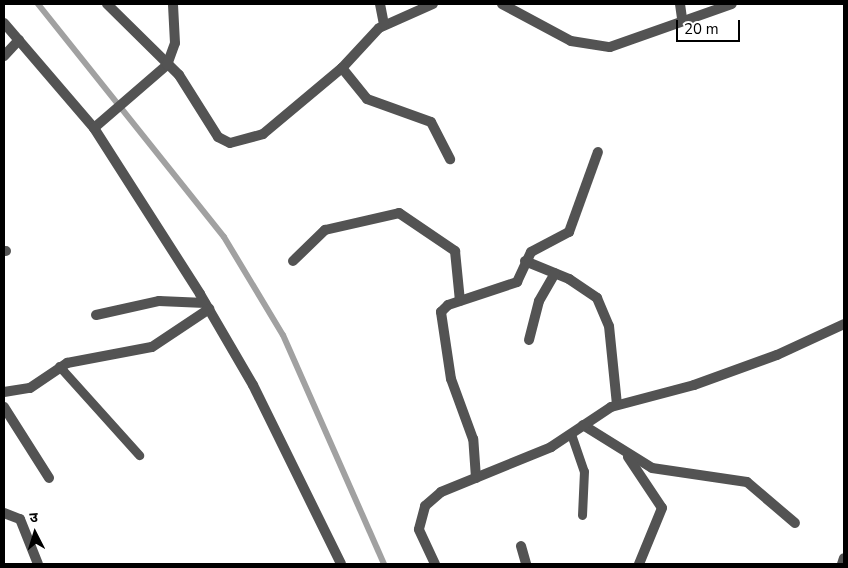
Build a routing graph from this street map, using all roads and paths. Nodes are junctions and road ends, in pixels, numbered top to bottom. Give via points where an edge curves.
1 (107, 4) edge
2 (173, 4) edge
3 (380, 4) edge
4 (433, 4) edge
5 (502, 4) edge
6 (680, 4) edge
7 (732, 4) edge
8 (682, 19) junction
9 (4, 23) edge
10 (384, 25) junction
11 (20, 40) junction
12 (4, 56) edge
13 (167, 65) junction
14 (342, 68) junction
15 (94, 128) junction
16 (598, 152) dead end
17 (450, 159) dead end
18 (293, 261) dead end
19 (525, 261) junction
20 (555, 273) junction
21 (460, 301) junction
22 (207, 306) junction
23 (96, 315) dead end
24 (844, 324) edge
25 (529, 340) dead end
26 (59, 366) junction
27 (4, 392) edge
28 (617, 405) junction
29 (4, 407) edge
30 (583, 425) junction
31 (571, 434) junction
32 (140, 455) dead end
33 (628, 457) junction
34 (49, 478) dead end
35 (476, 478) junction
36 (4, 512) edge
37 (582, 515) dead end
38 (795, 523) dead end
39 (521, 546) dead end
40 (844, 558) edge
41 (38, 564) edge
42 (342, 564) edge
43 (435, 564) edge
44 (526, 564) edge
45 (638, 564) edge
46 (842, 564) edge

1 - 13 street
2 - 13 street via 175,43
3 - 10 street
4 - 10 street
5 - 8 street via 571,41 610,47 638,41
6 - 8 street
7 - 8 street
9 - 11 street
10 - 14 street
11 - 12 street
11 - 15 street
13 - 14 street via 189,88 218,137 230,143 263,134
13 - 15 street
14 - 17 street via 368,99 431,122
15 - 22 street
16 - 19 street via 574,226 541,244
18 - 21 street via 326,230 399,212 455,252
19 - 20 street
19 - 21 street via 516,282
20 - 25 street via 539,301
20 - 28 street via 590,290 604,309
21 - 35 street via 443,308 441,317 452,379 472,439
22 - 23 street via 159,301
22 - 26 street via 168,339 142,350
22 - 42 street via 253,385
24 - 28 street via 712,379
26 - 27 street via 30,388
26 - 32 lane
28 - 30 street
29 - 34 street
30 - 31 street
30 - 33 street
31 - 35 street
31 - 37 lane via 584,471
33 - 38 street via 652,468 747,482
33 - 45 street via 662,508
35 - 43 street via 441,492 425,506 420,529
36 - 41 street via 20,519
39 - 44 street
40 - 46 street

